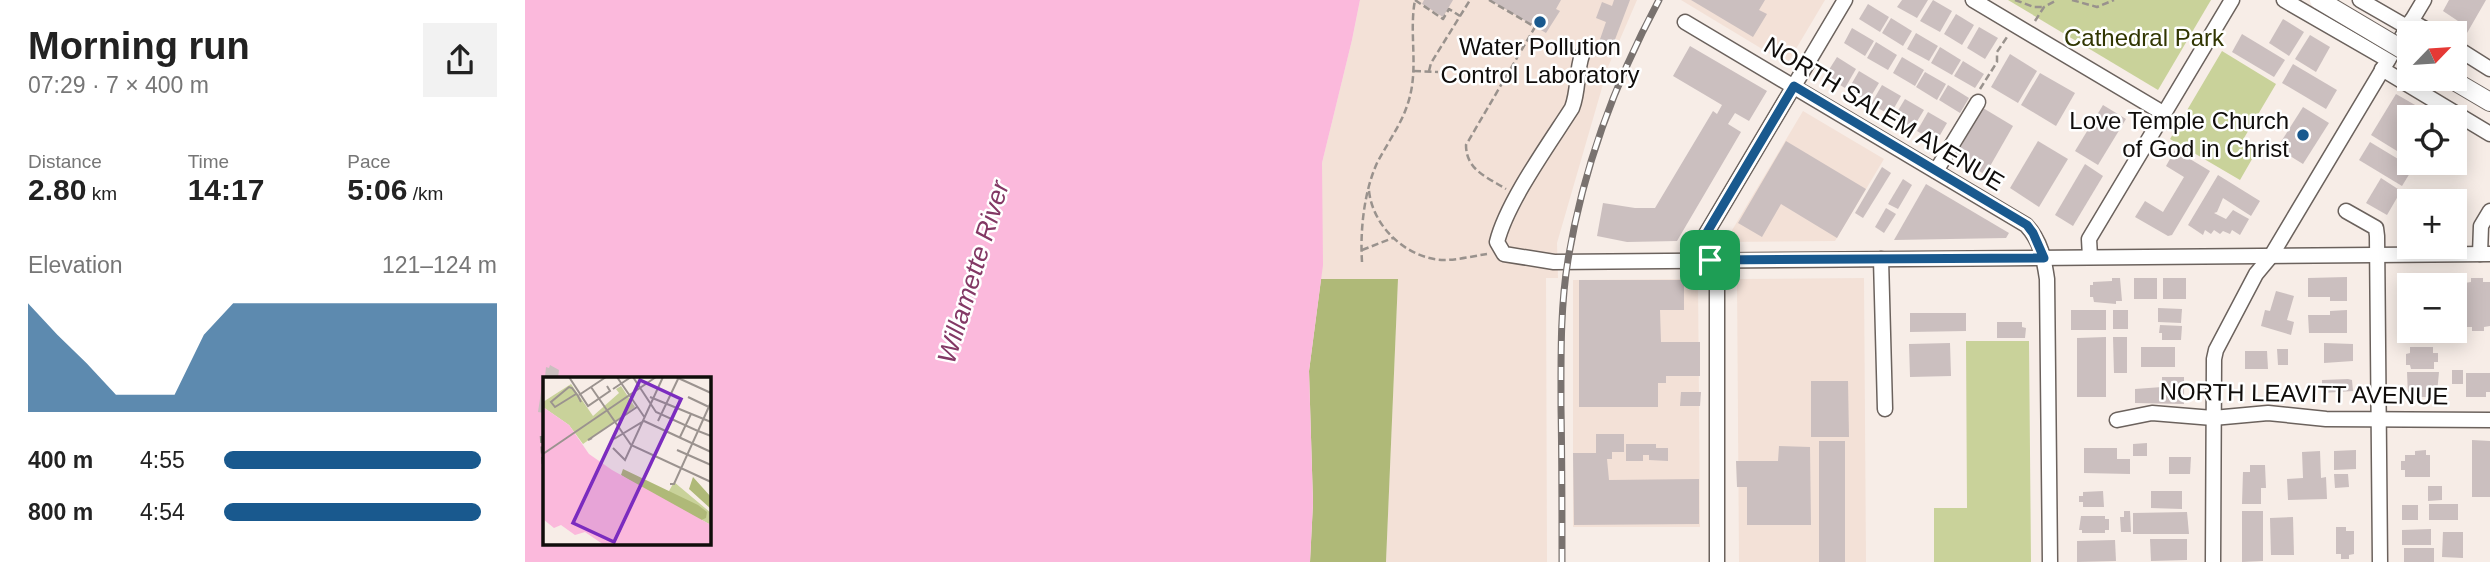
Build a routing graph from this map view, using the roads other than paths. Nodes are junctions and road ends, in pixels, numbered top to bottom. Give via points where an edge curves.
1 (1845, 0) edge
2 (1973, 0) edge
3 (2232, 0) edge
4 (2284, 0) edge
5 (2319, 0) edge
6 (2360, 0) edge
7 (2424, 0) edge
8 (2403, 21) edge
9 (2411, 21) edge
10 (1685, 22) dead end
11 (2397, 44) edge
12 (2397, 46) edge
13 (1583, 55) dead end
14 (2467, 55) edge
15 (2385, 65) junction
16 (2490, 69) edge
17 (1794, 86) junction
18 (2467, 88) edge
19 (1978, 102) dead end
20 (2490, 102) edge
21 (2437, 105) edge
22 (2164, 113) junction
23 (2467, 122) edge
24 (2490, 134) edge
25 (1937, 171) junction
26 (2346, 211) dead end
27 (2490, 211) edge
28 (2485, 254) edge
29 (2378, 255) junction
30 (2271, 256) junction
31 (2090, 257) junction
32 (2044, 258) junction
33 (1881, 259) junction
34 (1710, 260) junction
35 (1885, 409) dead end
36 (2213, 418) junction
37 (2117, 420) dead end
38 (2379, 420) junction
39 (2490, 420) edge
40 (1717, 562) edge
41 (2050, 562) edge
42 (2213, 562) edge
43 (2381, 562) edge

1 - 17 street
2 - 22 street
3 - 22 street
4 - 15 street
5 - 12 main road, bridge
6 - 8 street
7 - 9 street
10 - 17 street, NORTH SALEM AVENUE
11 - 15 street
13 - 34 street via 1572,108 1518,195 1500,232 1497,242 1501,251 1554,262
14 - 16 street
15 - 21 street
15 - 30 street
17 - 25 street, NORTH SALEM AVENUE
17 - 34 street via 1703,239
18 - 20 main road
19 - 25 street
22 - 31 street via 2089,239
23 - 24 street
25 - 32 street, NORTH SALEM AVENUE via 2027,225
26 - 29 street via 2376,228
27 - 28 street via 2481,226
28 - 29 street
29 - 30 street
29 - 38 street
30 - 31 street
30 - 36 street via 2256,274 2215,354
31 - 32 street
32 - 33 street
32 - 41 street
33 - 34 street
33 - 35 street
34 - 40 street via 1717,282
36 - 37 street, NORTH LEAVITT AVENUE via 2152,414
36 - 38 street, NORTH LEAVITT AVENUE via 2268,413
36 - 42 street
38 - 39 street, NORTH LEAVITT AVENUE
38 - 43 street

